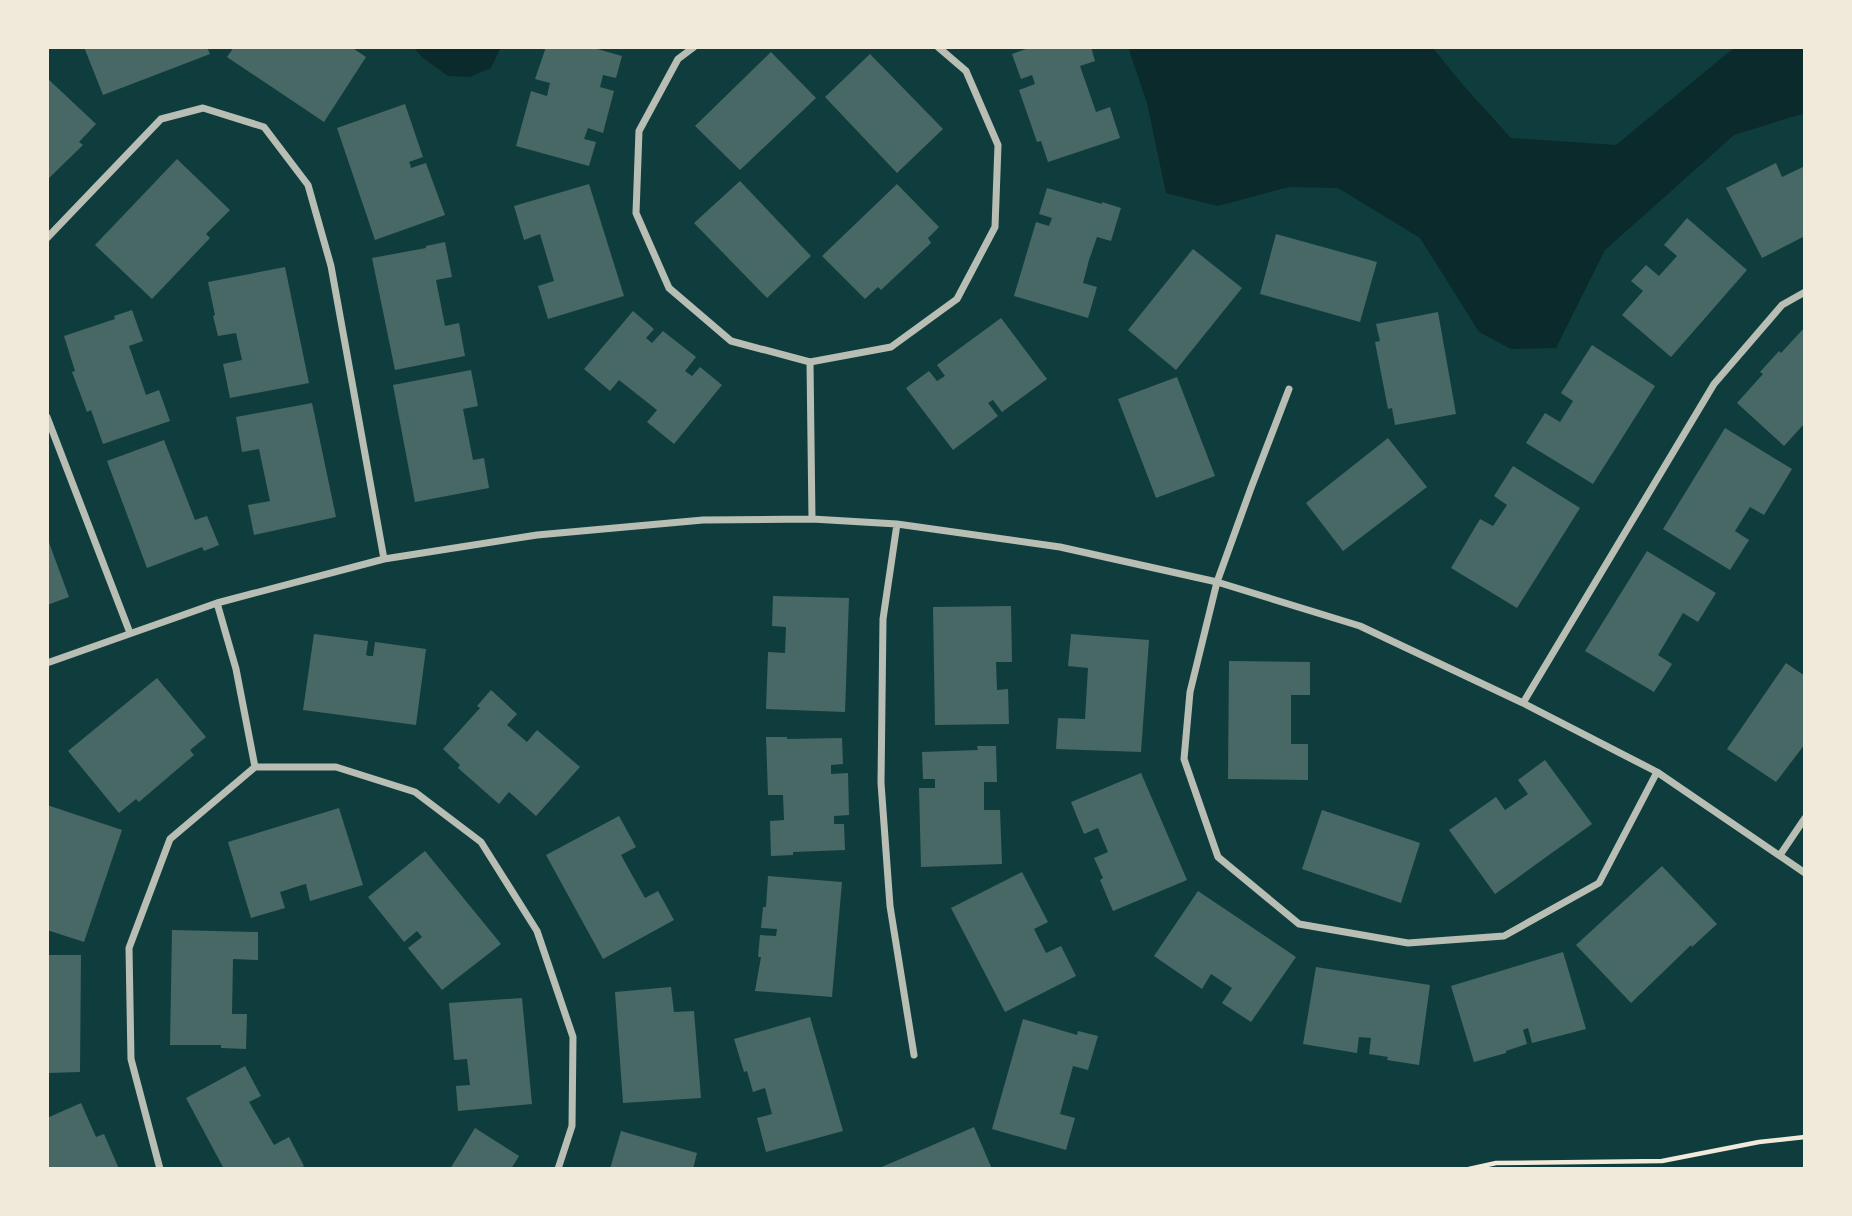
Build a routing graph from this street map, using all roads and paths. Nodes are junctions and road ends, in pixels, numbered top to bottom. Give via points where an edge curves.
1 (694, 47) edge
2 (939, 47) edge
3 (47, 238) edge
4 (1805, 292) edge
5 (810, 362) junction
6 (1289, 389) dead end
7 (47, 416) edge
8 (812, 519) junction
9 (897, 524) junction
10 (384, 559) junction
11 (1217, 582) junction
12 (217, 603) junction
13 (130, 632) junction
14 (47, 663) edge
15 (1523, 703) junction
16 (255, 767) junction
17 (1657, 772) junction
18 (1805, 818) edge
19 (1780, 855) junction
20 (1805, 873) edge
21 (914, 1055) dead end
22 (1805, 1138) edge
23 (160, 1169) edge
24 (558, 1169) edge
25 (1469, 1169) edge

1 - 5 street via 678,59 639,131 636,213 669,288 700,315 731,341
2 - 5 street via 966,71 998,145 995,227 957,299 891,347
3 - 10 street via 161,119 203,108 264,127 308,185 331,266
4 - 15 street via 1782,305 1714,384
5 - 8 street
6 - 11 street
7 - 13 street
8 - 9 street
8 - 10 street via 703,520 551,534
9 - 11 street via 1060,547
9 - 21 street via 883,619 881,783 890,906
10 - 12 street
11 - 15 street via 1360,626
11 - 17 street via 1190,692 1184,759 1218,857 1299,924 1408,943 1504,936 1599,883
12 - 13 street
12 - 16 street via 236,669
13 - 14 street
15 - 17 street
16 - 23 street via 170,839 129,948 131,1059
16 - 24 street via 337,766 415,792 481,842 537,931 573,1037 572,1126
17 - 19 street
18 - 19 street
19 - 20 street
22 - 25 path via 1662,1161 1496,1163

